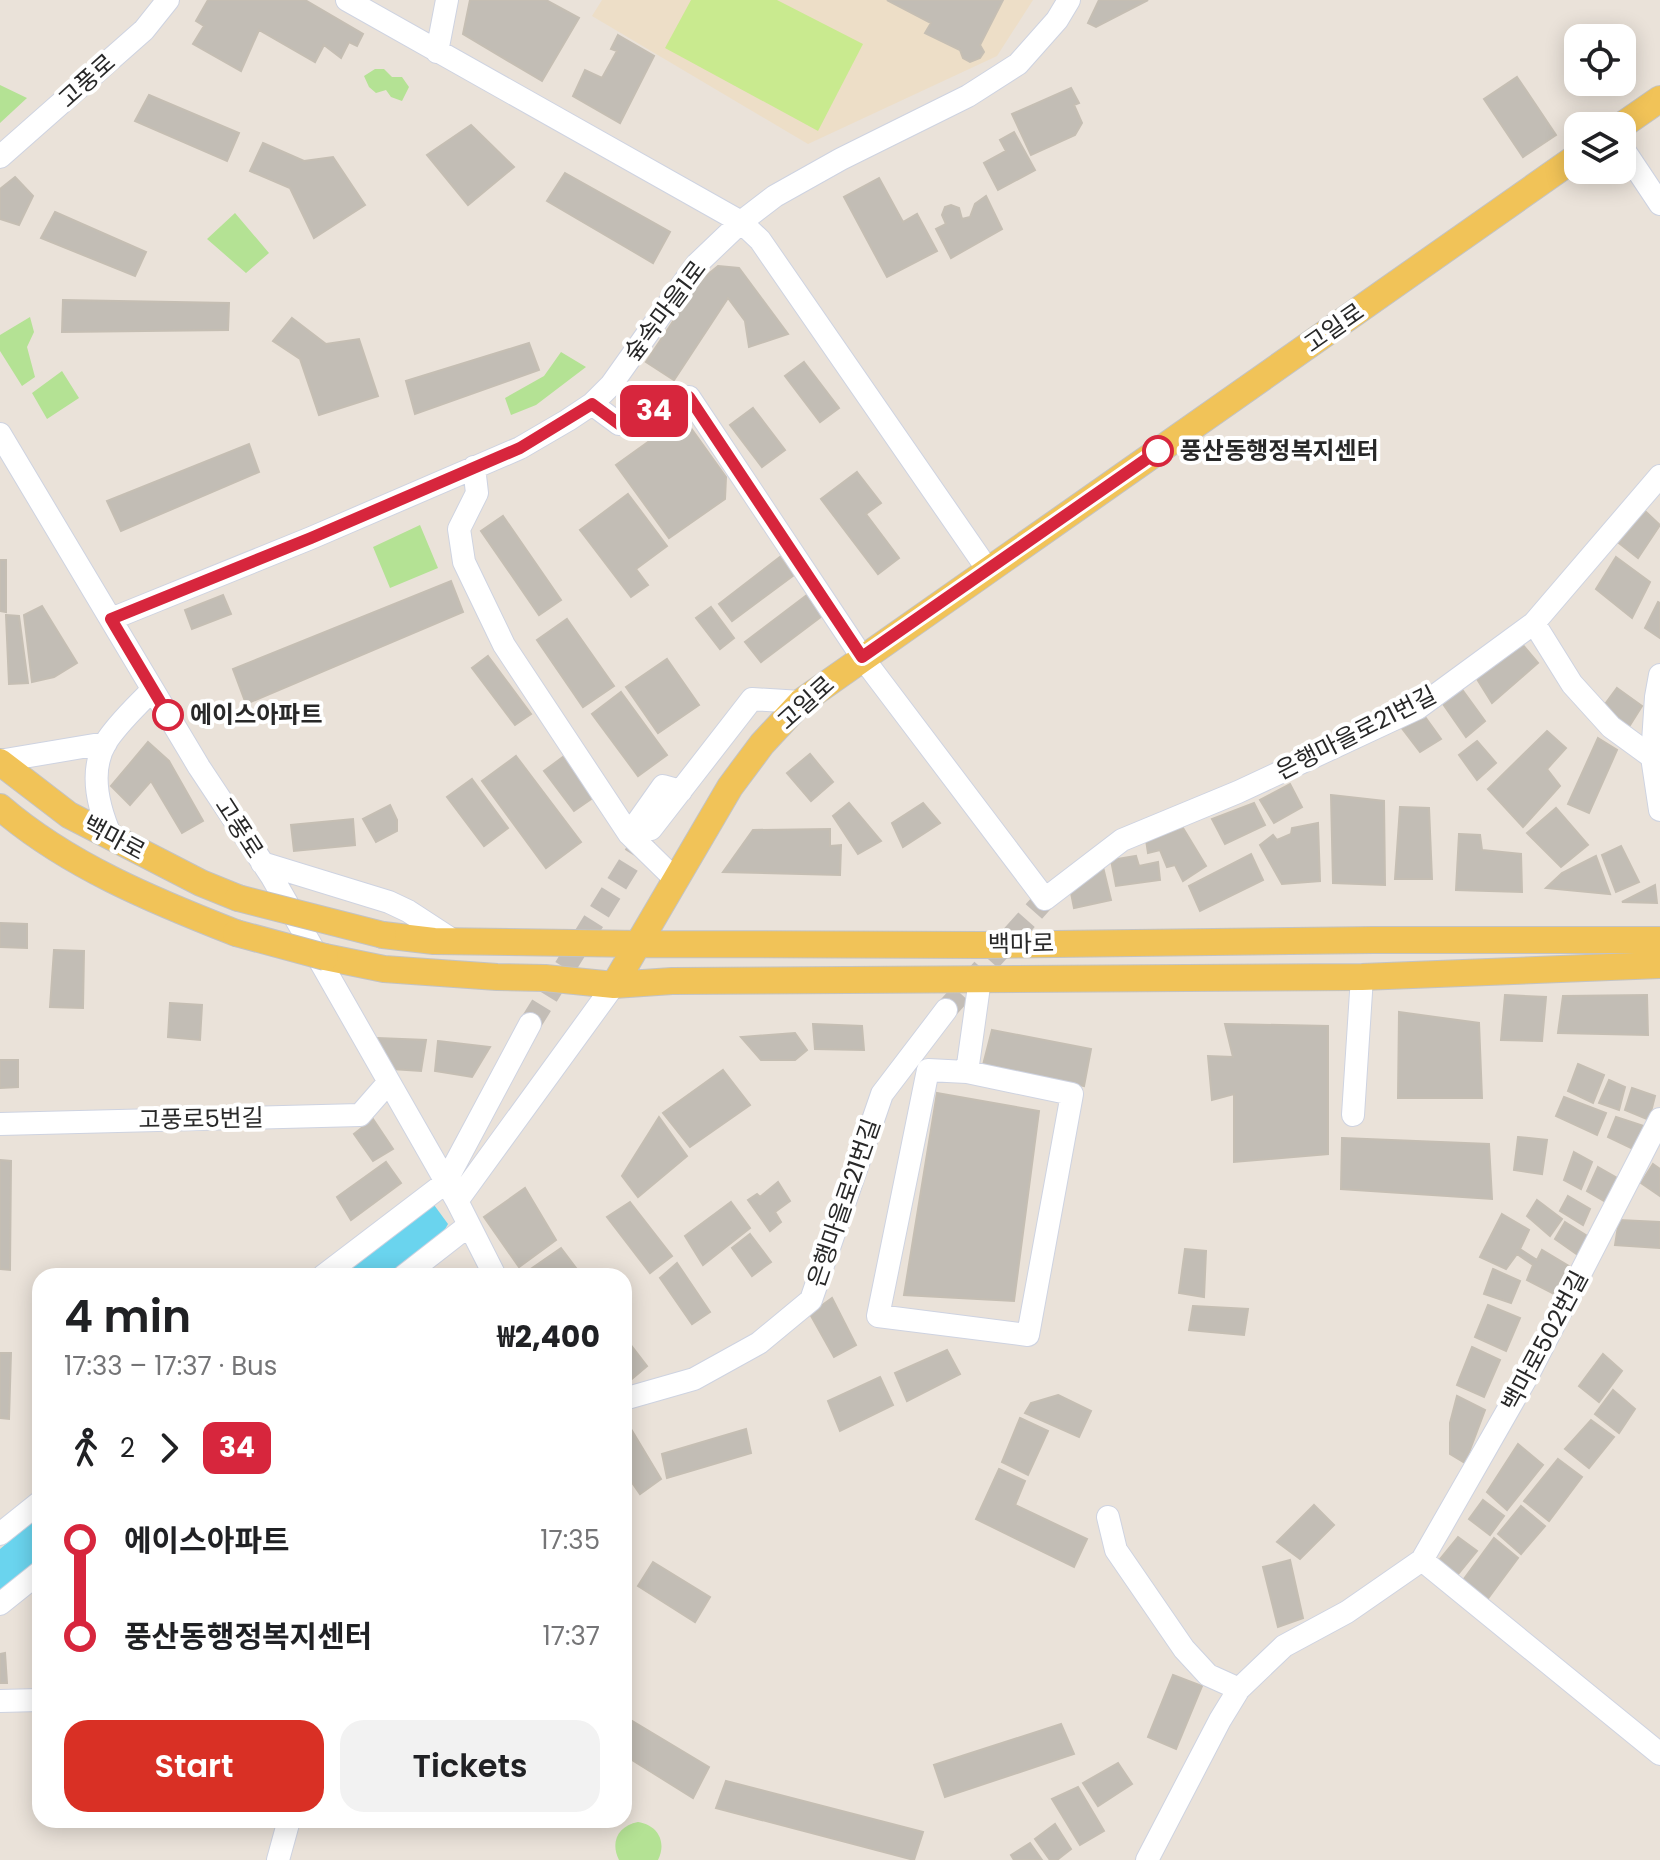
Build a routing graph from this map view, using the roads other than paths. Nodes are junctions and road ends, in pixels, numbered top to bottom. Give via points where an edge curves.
1 (168, 0) edge
2 (347, 0) edge
3 (447, 0) edge
4 (1069, 0) edge
5 (437, 52) junction
6 (1660, 99) edge
7 (1636, 116) edge
8 (0, 157) edge
9 (1564, 166) edge
10 (1636, 168) edge
11 (1660, 204) edge
12 (741, 222) junction
13 (592, 404) junction
14 (0, 434) edge
15 (474, 467) junction
16 (1660, 476) edge
17 (988, 570) junction
18 (111, 619) junction
19 (1534, 623) junction
20 (862, 657) junction
21 (1660, 675) edge
22 (152, 690) junction
23 (801, 702) junction
24 (106, 743) junction
25 (1652, 757) junction
26 (0, 762) edge
27 (0, 807) edge
28 (1660, 810) edge
29 (640, 832) junction
30 (112, 839) junction
31 (262, 863) junction
32 (676, 880) junction
33 (1660, 940) edge
34 (454, 941) junction
35 (640, 944) junction
36 (1660, 965) edge
37 (1362, 977) junction
38 (980, 979) junction
39 (614, 985) junction
40 (946, 1010) tunnel mouth
41 (530, 1024) tunnel mouth
42 (967, 1072) junction
43 (388, 1083) junction
44 (1353, 1115) dead end
45 (1660, 1119) edge
46 (0, 1124) edge
47 (451, 1192) junction
48 (468, 1226) junction
49 (335, 1268) edge
50 (414, 1268) edge
51 (491, 1268) edge
52 (632, 1397) edge
53 (32, 1508) edge
54 (1108, 1517) dead end
55 (0, 1534) edge
56 (1422, 1560) junction
57 (32, 1578) edge
58 (0, 1604) edge
59 (1239, 1689) junction
60 (32, 1700) edge
61 (0, 1701) edge
62 (1660, 1754) edge
63 (287, 1828) edge
64 (278, 1860) edge
65 (1147, 1860) edge

1 - 8 street, 고풍로 via 144,30
2 - 5 street
3 - 5 street
4 - 12 street, 숲속마을1로 via 1018,64 968,96 775,196
5 - 12 street
6 - 7 main road
9 - 17 main road, 고일로
10 - 11 street
12 - 13 street, 숲속마을1로 via 697,264
12 - 17 street via 760,240
13 - 15 street, 숲속마을1로 via 520,448
13 - 20 street via 619,424 689,397
14 - 18 street, 고풍로
15 - 18 street, 숲속마을1로
15 - 29 street via 477,493 459,529 464,562 504,645
16 - 19 street, 은행마을로21번길
17 - 20 main road, 고일로
18 - 22 street, 고풍로
19 - 20 street, 은행마을로21번길 via 1418,708 1122,840 1045,899
19 - 25 street via 1572,684 1611,727
20 - 23 main road, 고일로
21 - 25 street
22 - 24 street
22 - 31 street, 고풍로
23 - 29 street via 752,699 681,791
23 - 32 main road, 고일로 via 730,787
24 - 26 street
24 - 30 street via 96,791
25 - 28 street
26 - 30 main road, 백마로 via 69,815
27 - 39 main road, 백마로, bridge via 102,873 236,933 384,969
29 - 32 street
30 - 34 main road, 백마로, bridge via 238,898 383,935
31 - 34 street via 389,902
31 - 43 street, 고풍로
32 - 35 main road, 고일로
33 - 35 main road, 백마로
34 - 35 main road, 백마로
35 - 39 main road, 고일로
36 - 37 main road, 백마로
37 - 38 main road, 백마로
37 - 44 street
38 - 39 main road, 백마로
38 - 42 street
39 - 47 street, 고일로
40 - 52 street, 은행마을로21번길 via 882,1094 811,1300 759,1343 694,1379
41 - 47 street
42 - 42 street via 928,1070 878,1316 1028,1335 1072,1094
43 - 46 street, 고풍로5번길 via 360,1115
43 - 47 street, 고풍로
45 - 56 street, 백마로502번길 via 1528,1375
47 - 48 street, 고풍로
47 - 49 street
48 - 50 street
48 - 51 street
53 - 55 street
54 - 59 street via 1116,1550 1184,1649 1208,1675
56 - 59 street, 백마로502번길 via 1347,1612 1284,1646
56 - 62 street
57 - 58 street
59 - 65 street, 백마로502번길
60 - 61 street
63 - 64 street

